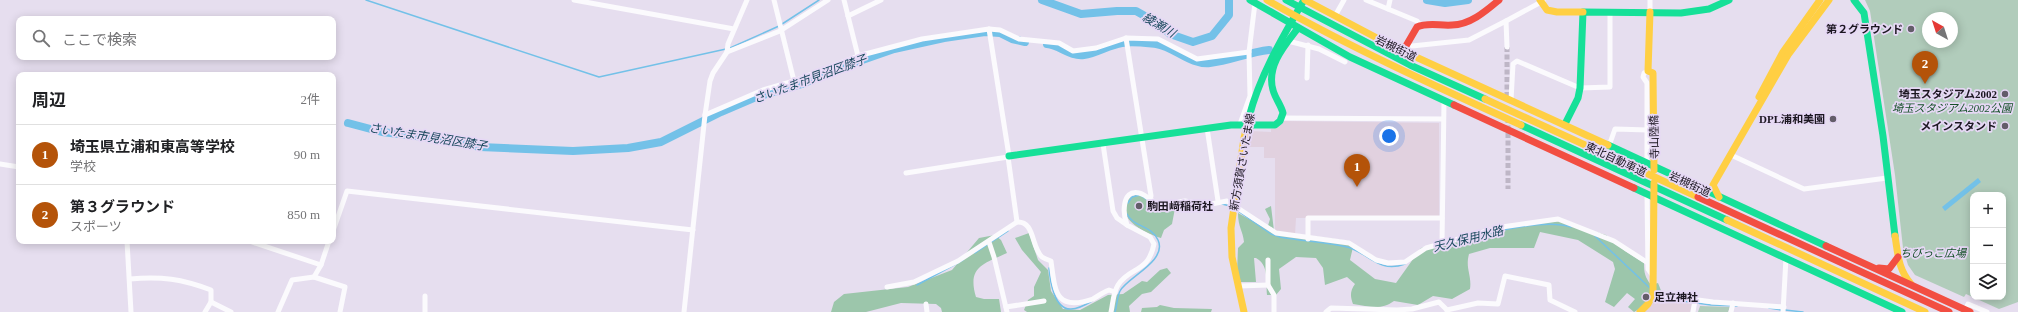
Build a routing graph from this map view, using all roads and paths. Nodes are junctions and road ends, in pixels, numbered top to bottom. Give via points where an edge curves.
1 (574, 0) edge
2 (747, 0) edge
3 (774, 0) edge
4 (828, 0) edge
5 (844, 0) edge
6 (881, 0) edge
7 (1267, 0) edge
8 (1286, 0) edge
9 (1304, 0) edge
10 (1344, 0) edge
11 (1366, 0) edge
12 (1390, 0) edge
13 (1500, 0) edge
14 (1542, 0) edge
15 (1650, 0) edge
16 (1729, 0) edge
17 (1820, 0) edge
18 (1829, 0) edge
19 (1854, 0) edge
20 (1253, 2) edge
21 (1313, 2) edge
22 (1388, 9) junction
23 (1583, 12) junction
24 (1650, 12) junction
25 (1610, 13) junction
26 (848, 16) junction
27 (1335, 16) junction
28 (1506, 22) junction
29 (1420, 24) junction
30 (1298, 28) junction
31 (734, 29) junction
32 (990, 29) junction
33 (780, 32) junction
34 (1127, 41) junction
35 (1288, 41) junction
36 (1308, 45) junction
37 (1412, 46) dead end
38 (1507, 47) tunnel mouth
39 (727, 50) junction
40 (1403, 51) junction
41 (1249, 52) junction
42 (858, 56) junction
43 (1345, 62) dead end
44 (1648, 71) junction
45 (1308, 78) dead end
46 (794, 81) junction
47 (1580, 88) junction
48 (1511, 100) junction
49 (1444, 101) junction
50 (705, 118) junction
51 (1282, 118) junction
52 (1443, 119) junction
53 (1243, 124) junction
54 (1565, 124) junction
55 (1207, 128) junction
56 (1648, 130) junction
57 (1142, 138) junction
58 (1103, 144) junction
59 (1609, 146) junction
60 (1731, 155) junction
61 (1009, 157) junction
62 (0, 164) edge
63 (1647, 164) junction
64 (16, 167) edge
65 (906, 172) dead end
66 (1887, 178) junction
67 (1696, 187) junction
68 (1647, 194) junction
69 (1719, 197) junction
70 (1150, 200) junction
71 (1218, 201) junction
72 (1234, 204) junction
73 (1442, 218) junction
74 (336, 222) edge
75 (1017, 222) junction
76 (1127, 225) junction
77 (693, 230) junction
78 (1308, 239) junction
79 (989, 242) junction
80 (1442, 243) junction
81 (127, 244) edge
82 (258, 244) edge
83 (328, 244) edge
84 (1898, 257) junction
85 (1786, 258) junction
86 (1268, 260) dead end
87 (1648, 263) junction
88 (321, 265) junction
89 (1873, 267) junction
90 (314, 277) junction
91 (1654, 277) junction
92 (130, 279) junction
93 (1911, 284) junction
94 (1268, 285) junction
95 (1239, 286) junction
96 (887, 287) dead end
97 (1115, 292) junction
98 (1653, 294) junction
99 (425, 296) dead end
100 (1695, 300) junction
101 (1044, 301) dead end
102 (211, 302) junction
103 (1733, 303) junction
104 (926, 304) dead end
105 (1783, 309) edge
106 (1969, 309) edge
107 (1006, 310) edge
108 (1372, 310) edge
109 (1275, 311) edge
110 (1412, 311) edge
111 (1447, 311) edge
112 (131, 312) edge
113 (205, 312) edge
114 (231, 312) edge
115 (278, 312) edge
116 (340, 312) edge
117 (425, 312) edge
118 (684, 312) edge
119 (927, 312) edge
120 (1111, 312) edge
121 (1244, 312) edge
122 (1326, 312) edge
123 (1575, 312) edge
124 (1640, 312) edge
125 (1693, 312) edge
126 (1731, 312) edge
127 (1902, 312) edge
128 (1925, 312) edge
129 (1949, 312) edge
130 (1987, 312) edge

1 - 31 street
2 - 31 street
3 - 33 street
4 - 33 street
5 - 26 street
6 - 26 street
7 - 128 main road, 東北自動車道 via 1383,62
8 - 129 main road, 東北自動車道 via 1410,65
9 - 21 main road, 岩槻街道
9 - 53 main road, 新方須賀さいたま線 via 1278,42
10 - 27 street
11 - 22 street
12 - 22 street
13 - 29 main road via 1482,14 1457,25
14 - 23 main road via 1547,10
14 - 28 street
15 - 24 street
16 - 24 main road via 1709,9 1681,13
17 - 67 main road via 1783,52 1711,184
18 - 60 main road via 1788,55
19 - 66 main road via 1864,13
20 - 30 main road
20 - 41 street
21 - 27 main road, 岩槻街道
22 - 29 street
23 - 25 main road
23 - 47 main road
24 - 25 main road
24 - 44 main road
25 - 47 street via 1610,87
26 - 42 street
27 - 40 main road, 岩槻街道
28 - 37 street via 1468,40
28 - 38 street
29 - 40 main road
30 - 35 main road
30 - 49 main road
31 - 39 street
32 - 34 street via 1000,30 1019,39 1059,43 1073,51
32 - 42 street via 922,39
32 - 61 street
33 - 39 street
33 - 46 street
34 - 41 street via 1158,39 1197,59
34 - 57 street
35 - 36 street
35 - 51 main road via 1281,50 1271,82 1282,110
36 - 43 street
36 - 45 street
39 - 50 street via 713,73
40 - 48 main road, 岩槻街道
41 - 53 street via 1250,96
42 - 46 street
44 - 56 street via 1642,77 1647,83
44 - 91 main road, 寺山陸橋 via 1652,73
46 - 50 street via 763,90
47 - 48 street via 1517,61 1512,64
47 - 54 main road
48 - 54 main road, 岩槻街道
49 - 52 street
49 - 68 main road
50 - 77 street
51 - 52 street
51 - 53 main road via 1274,125
52 - 73 street
53 - 55 main road
53 - 72 main road, 新方須賀さいたま線
54 - 59 main road, 岩槻街道
55 - 57 main road
55 - 71 street
56 - 59 street via 1615,129
56 - 63 street
57 - 58 main road
57 - 70 street
58 - 61 main road
58 - 76 street via 1113,211 1117,218
59 - 63 main road, 岩槻街道
60 - 66 street via 1804,189
60 - 69 main road via 1714,185
61 - 65 street
61 - 75 street
62 - 64 street
63 - 67 main road, 岩槻街道
66 - 84 main road
67 - 69 main road, 岩槻街道
68 - 85 main road
68 - 87 street
69 - 89 main road, 岩槻街道
70 - 71 street via 1158,205 1185,201 1206,205
70 - 76 street via 1140,193 1130,195 1123,211
71 - 72 street
72 - 78 street via 1276,233
72 - 95 main road, 新方須賀さいたま線 via 1231,248
73 - 78 street via 1308,218
73 - 80 street
74 - 77 street via 347,191
75 - 79 street
75 - 97 street via 1028,226 1041,256 1051,262 1059,300 1065,306 1072,308 1109,290
76 - 97 street via 1150,237 1154,244 1153,252 1145,265 1126,277
77 - 118 street
78 - 80 street via 1349,243 1376,260 1392,263 1405,262 1426,248
79 - 96 street via 922,279
79 - 107 street
80 - 87 street via 1502,227 1558,219 1614,241
81 - 92 street
82 - 88 street
83 - 88 street
84 - 89 main road via 1889,269
84 - 93 main road via 1902,272
85 - 105 street
85 - 127 main road
86 - 94 street
87 - 91 street via 1648,269
88 - 90 street
89 - 93 main road, 岩槻街道
90 - 115 street via 292,280
90 - 116 street via 345,287
91 - 98 main road
92 - 102 street via 161,277 199,285 212,292
92 - 112 street
93 - 106 main road, 岩槻街道
94 - 95 street
94 - 109 street via 1274,295
95 - 121 main road, 新方須賀さいたま線
97 - 120 street
98 - 100 street
98 - 124 main road
99 - 117 street
100 - 103 street
100 - 125 street
101 - 107 street
102 - 113 street
102 - 114 street
103 - 105 street
103 - 126 street
104 - 119 street
106 - 130 street
108 - 110 street
108 - 122 street via 1331,308
110 - 111 street via 1439,302
111 - 123 street via 1478,303 1498,304 1505,276 1549,285 1550,300

